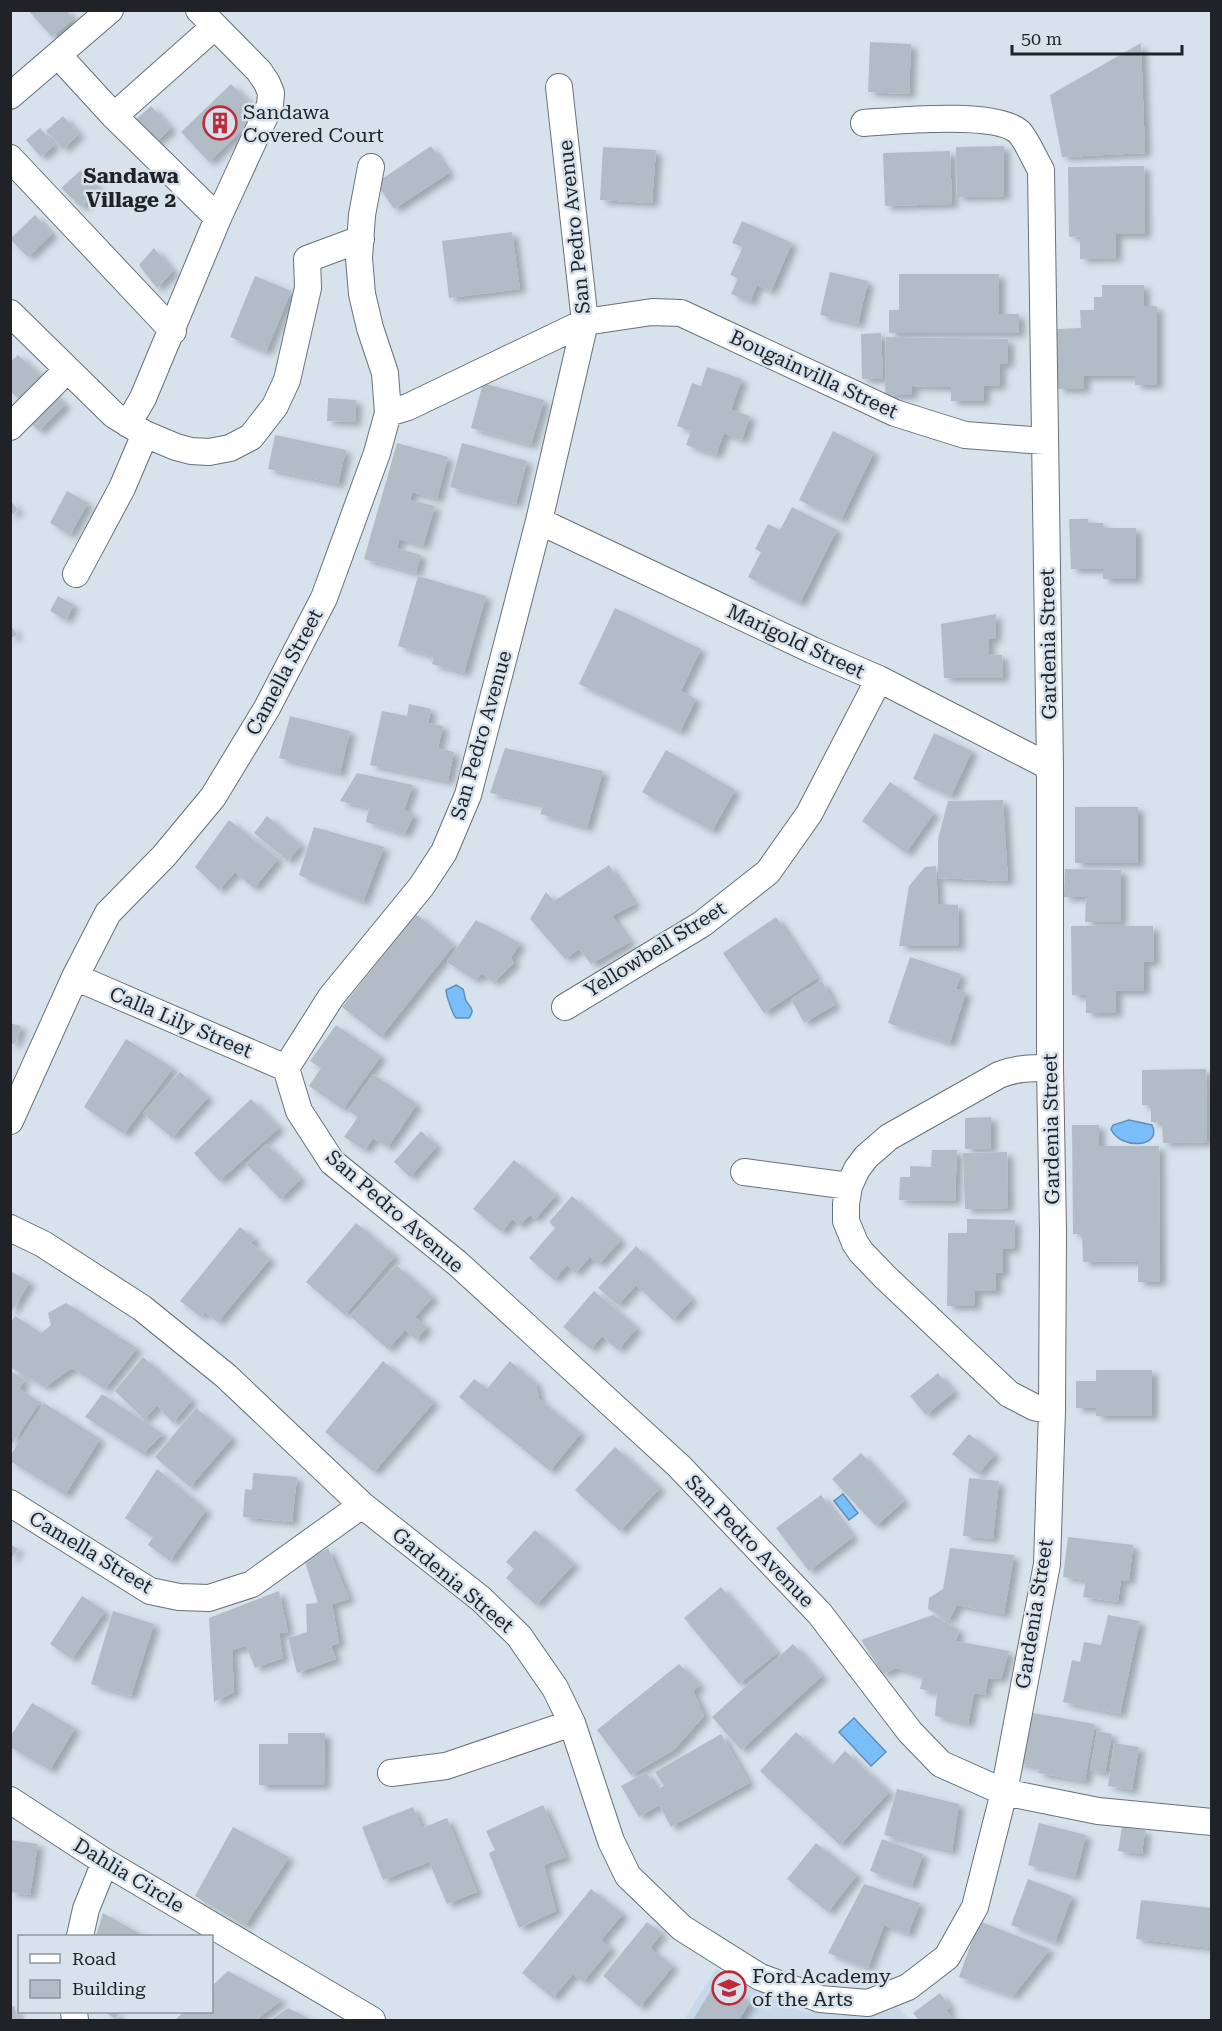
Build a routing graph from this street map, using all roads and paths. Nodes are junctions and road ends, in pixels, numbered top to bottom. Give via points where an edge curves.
1 (110, 10) edge
2 (206, 19) edge
3 (58, 55) junction
4 (559, 87) dead end
5 (10, 96) edge
6 (114, 116) junction
7 (864, 123) dead end
8 (10, 158) edge
9 (371, 166) dead end
10 (218, 218) junction
11 (361, 239) junction
12 (585, 322) junction
13 (15, 325) edge
14 (173, 331) junction
15 (67, 370) junction
16 (388, 413) junction
17 (10, 427) edge
18 (136, 429) junction
19 (1044, 441) junction
20 (539, 521) junction
21 (76, 574) dead end
22 (879, 680) junction
23 (1050, 767) junction
24 (75, 977) junction
25 (564, 1007) dead end
26 (286, 1068) junction
27 (1050, 1068) junction
28 (10, 1121) edge
29 (744, 1172) dead end
30 (849, 1186) junction
31 (10, 1228) edge
32 (1052, 1411) junction
33 (10, 1503) edge
34 (362, 1505) junction
35 (572, 1723) junction
36 (391, 1773) dead end
37 (1004, 1792) junction
38 (10, 1800) edge
39 (1212, 1822) edge
40 (105, 1862) junction
41 (80, 1935) edge
42 (372, 2020) edge

1 - 3 street
2 - 6 street
2 - 10 street via 259,71 271,93 266,115
3 - 5 street
3 - 6 street
4 - 12 street, San Pedro Avenue
6 - 10 street
7 - 19 street, Gardenia Street via 948,118 993,121 1019,132 1041,170
8 - 14 street
9 - 11 street, Camella Street
10 - 14 street
11 - 16 street, Camella Street via 362,294 385,373
11 - 18 street via 307,259 308,288 287,381 275,406 251,437 230,448 191,451
12 - 16 street, Bougainvilla Street
12 - 19 street, Bougainvilla Street via 652,312 681,313 895,413 965,435
12 - 20 street, San Pedro Avenue
13 - 15 street
14 - 18 street via 143,398
15 - 17 street
15 - 18 street via 105,408
16 - 24 street, Camella Street via 324,598 267,708 213,797 164,856 108,913
18 - 21 street via 122,488
19 - 23 street, Gardenia Street
20 - 22 street, Marigold Street
20 - 26 street, San Pedro Avenue via 468,795 444,852 421,887 331,997
22 - 23 street, Marigold Street
22 - 25 street, Yellowbell Street via 809,814 768,872 702,924
23 - 27 street, Gardenia Street
24 - 26 street, Calla Lily Street
24 - 28 street, Camella Street
26 - 37 street, San Pedro Avenue via 299,1111 332,1162 457,1263 679,1466 820,1614 910,1732 941,1764
27 - 30 street via 1012,1070 999,1075 889,1137 866,1157
27 - 32 street, Gardenia Street
29 - 30 street
30 - 32 street via 846,1221 861,1252 1009,1394
31 - 34 street, Gardenia Street via 142,1308 226,1376
32 - 37 street, Gardenia Street via 1047,1564
33 - 34 street, Camella Street via 150,1591 179,1598 209,1598 252,1584
34 - 35 street, Gardenia Street via 481,1599 519,1636 555,1689
35 - 36 street via 446,1766
35 - 37 street, Gardenia Street via 610,1841 628,1876 682,1928 759,1977 820,2000 868,2003 908,1987 947,1957 975,1907
37 - 39 street, San Pedro Avenue via 1098,1811
38 - 40 street, Dahlia Circle
40 - 41 street
40 - 42 street, Dahlia Circle

